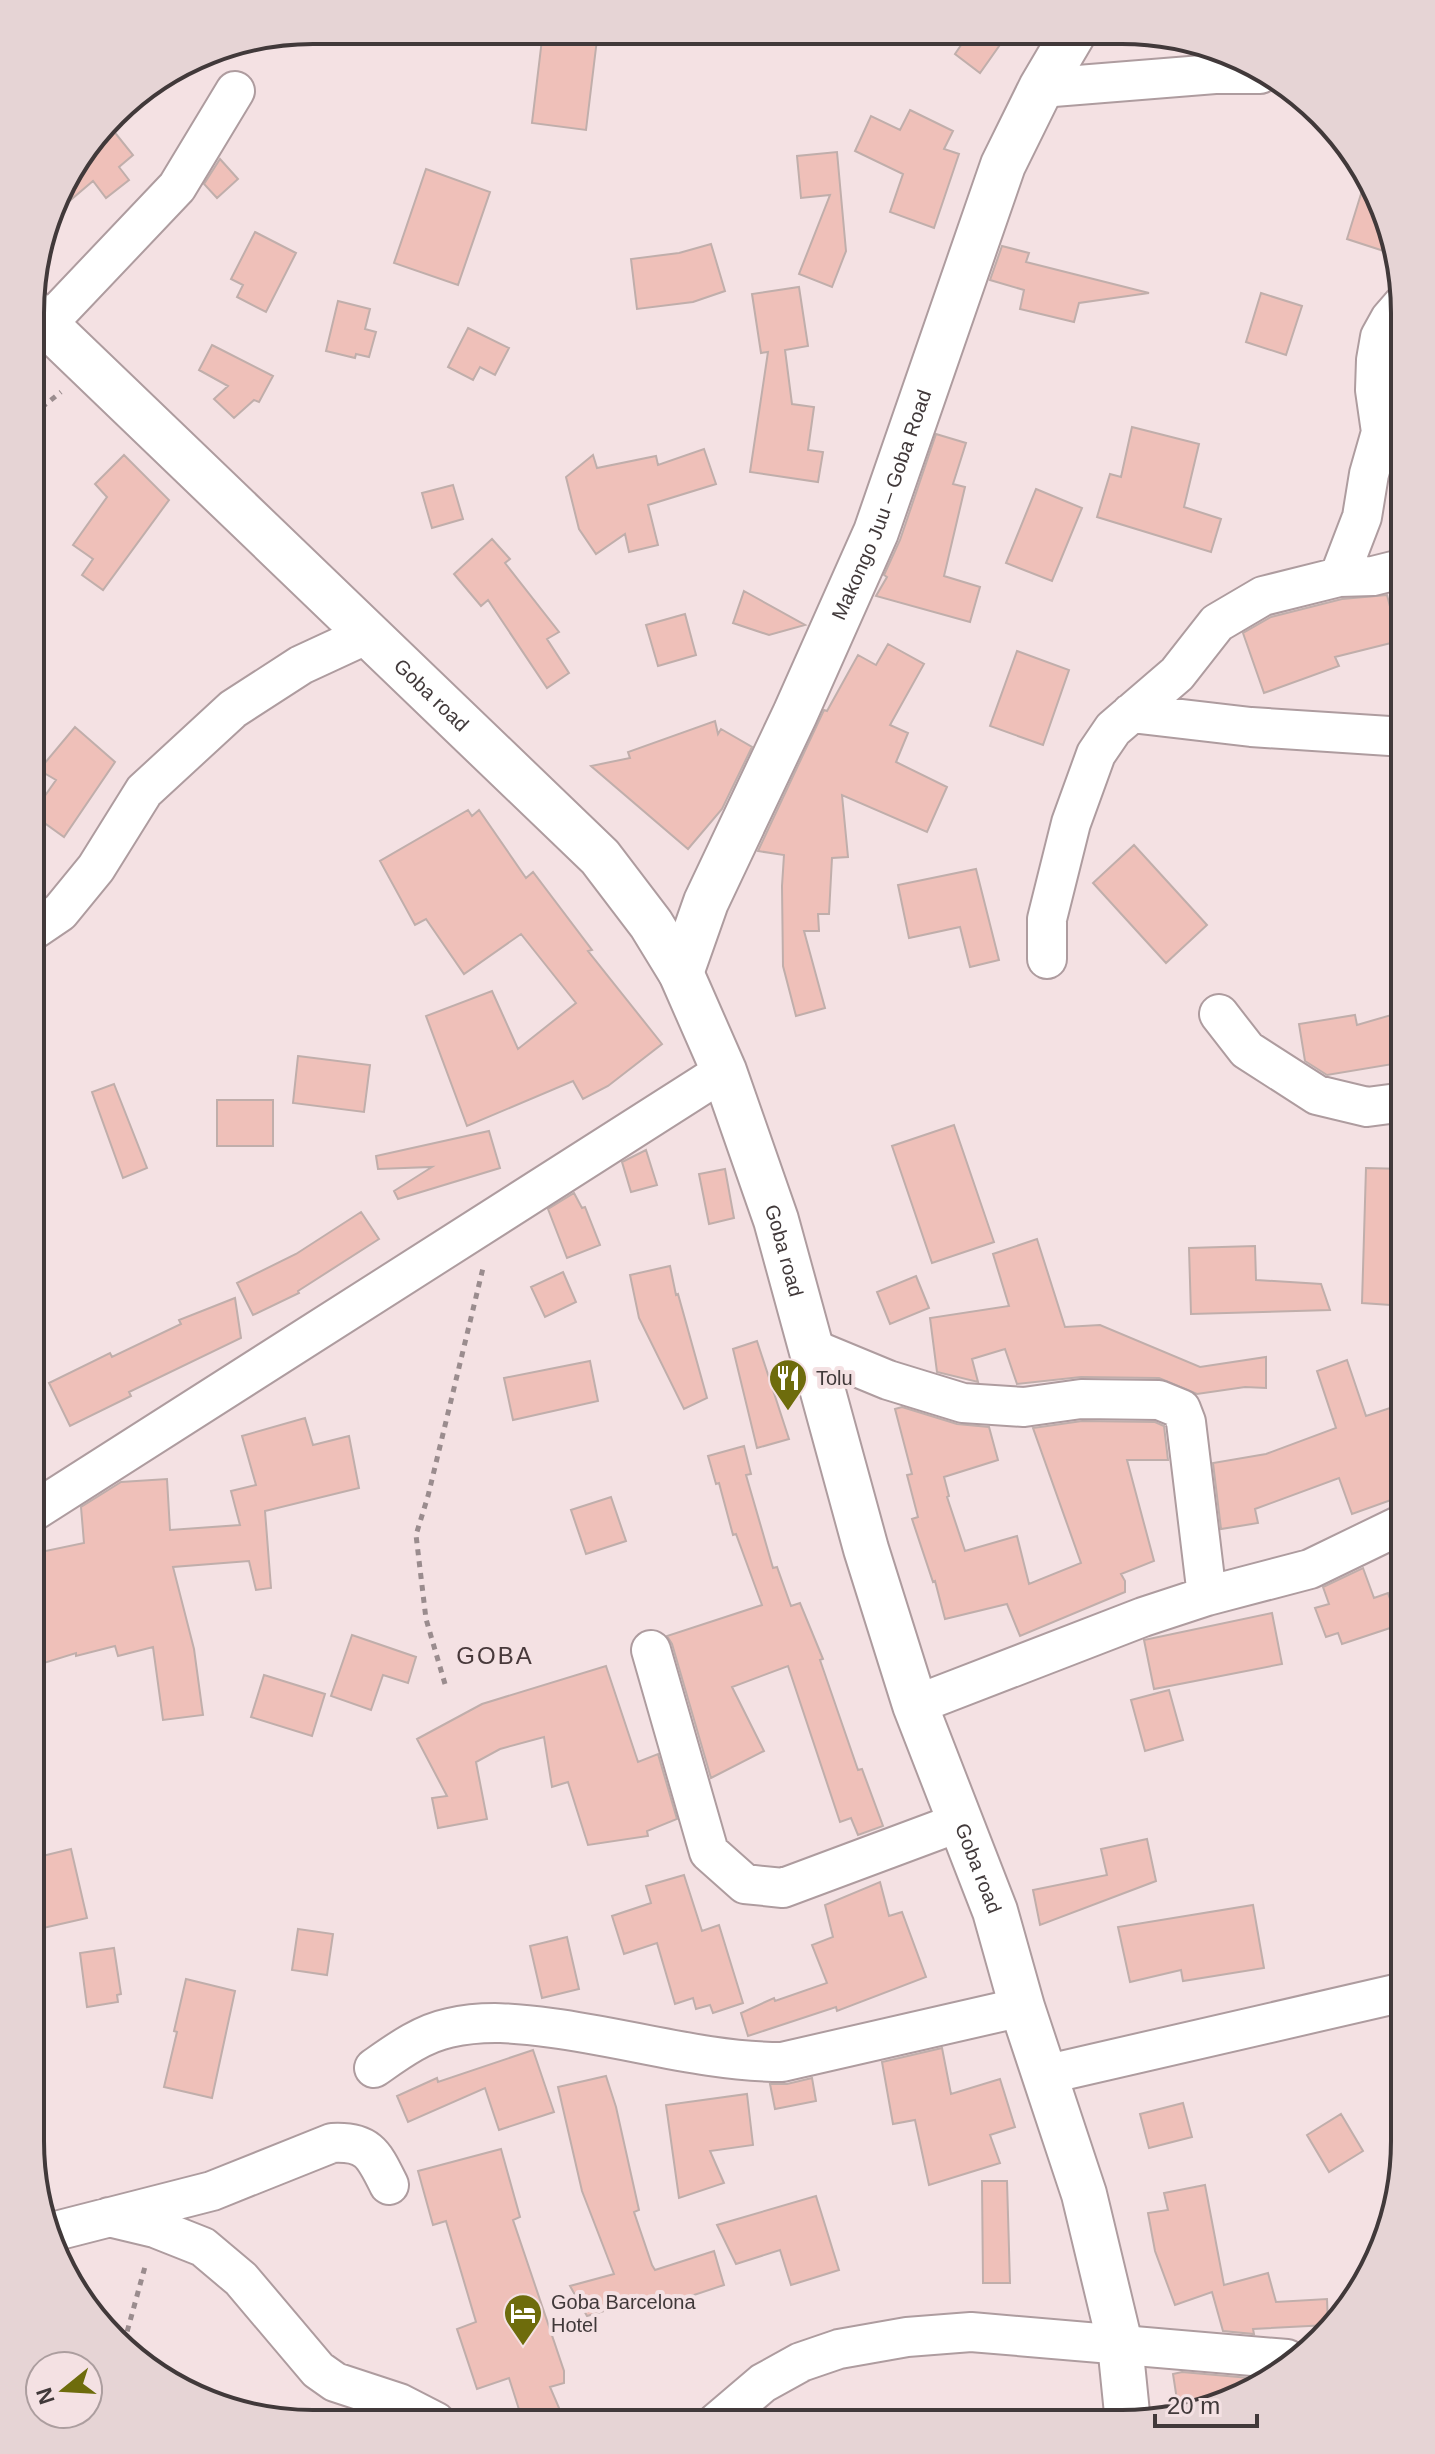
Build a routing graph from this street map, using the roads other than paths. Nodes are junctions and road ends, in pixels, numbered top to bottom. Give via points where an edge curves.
1 (1067, 44) edge
2 (1244, 74) edge
3 (1041, 88) junction
4 (235, 91) dead end
5 (44, 313) edge
6 (1391, 318) edge
7 (44, 321) edge
8 (1391, 572) edge
9 (1339, 577) junction
10 (368, 634) junction
11 (1131, 713) junction
12 (1391, 736) edge
13 (44, 923) edge
14 (1047, 959) dead end
15 (681, 973) junction
16 (1219, 1014) dead end
17 (724, 1071) junction
18 (1391, 1104) edge
19 (813, 1349) junction
20 (44, 1505) edge
21 (1390, 1530) edge
22 (1207, 1596) junction
23 (651, 1650) dead end
24 (915, 1705) junction
25 (960, 1822) junction
26 (1390, 1995) edge
27 (1022, 2007) junction
28 (374, 2068) dead end
29 (1044, 2075) junction
30 (389, 2185) dead end
31 (109, 2217) junction
32 (59, 2230) edge
33 (1120, 2344) junction
34 (1279, 2358) edge
35 (413, 2410) edge
36 (731, 2410) edge
37 (1127, 2410) edge

1 - 3 street, Makongo Juu – Goba Road
2 - 3 street
3 - 15 street, Makongo Juu – Goba Road via 1003,165 876,532 706,902
4 - 5 street via 177,187
6 - 9 street via 1376,360 1381,432 1362,517
7 - 10 street, Goba road
8 - 9 street
9 - 11 street via 1263,596 1217,623 1177,674
10 - 13 street via 301,665 233,709 144,791 96,868 60,912
10 - 15 street, Goba road via 600,857
11 - 12 street
11 - 14 street via 1096,754 1071,823 1047,919
15 - 17 street, Goba road
16 - 18 street via 1247,1050 1317,1095 1367,1107
17 - 19 street, Goba road via 776,1220
17 - 20 street
19 - 22 street via 963,1403 1024,1407 1081,1399 1159,1400 1181,1409
19 - 24 street, Goba road via 866,1549
21 - 22 street via 1310,1569
22 - 24 street
23 - 25 street via 709,1852 745,1884 783,1888
24 - 25 street, Goba road
25 - 27 street, Goba road via 995,1911
26 - 29 street
27 - 28 street via 782,2062 746,2062 499,2021 447,2028 406,2045
27 - 29 street, Goba road
29 - 33 street, Goba road via 1084,2194
30 - 31 street via 374,2154 348,2142 332,2143 212,2191
31 - 32 street
31 - 35 street via 203,2247 241,2279 301,2352 335,2382
33 - 34 street
33 - 36 street via 971,2332 907,2337 801,2362 763,2383
33 - 37 street, Goba road

